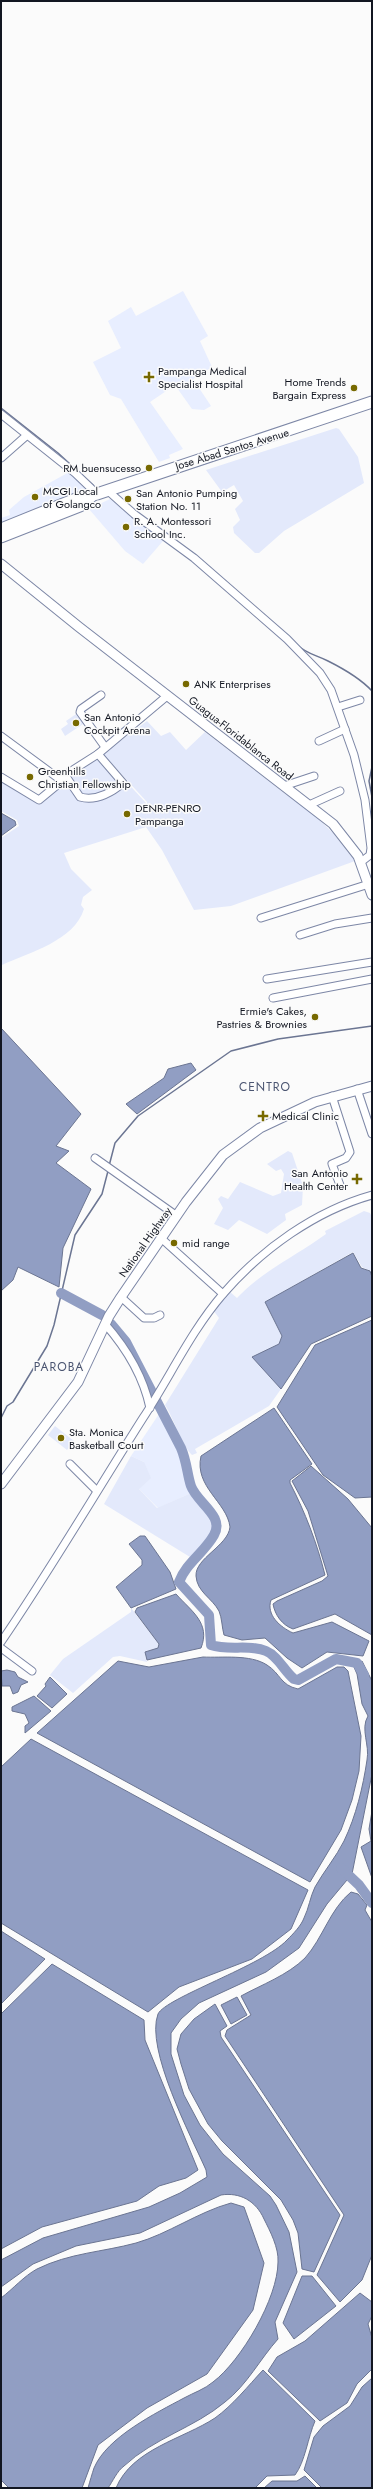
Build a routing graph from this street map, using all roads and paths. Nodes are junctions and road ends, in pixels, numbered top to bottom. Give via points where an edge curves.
1 (372, 402) edge
2 (1, 414) edge
3 (26, 436) junction
4 (1, 458) edge
5 (99, 493) junction
6 (1, 529) edge
7 (1, 538) edge
8 (1, 564) edge
9 (101, 695) dead end
10 (167, 696) junction
11 (360, 700) dead end
12 (338, 707) junction
13 (346, 729) junction
14 (1, 736) edge
15 (319, 741) dead end
16 (105, 747) junction
17 (98, 754) junction
18 (314, 776) dead end
19 (1, 777) edge
20 (63, 778) junction
21 (284, 786) junction
22 (340, 792) dead end
23 (309, 805) junction
24 (361, 862) junction
25 (369, 884) junction
26 (372, 895) edge
27 (261, 918) dead end
28 (372, 918) edge
29 (300, 936) dead end
30 (372, 962) edge
31 (267, 979) dead end
32 (372, 979) edge
33 (272, 998) dead end
34 (372, 1086) edge
35 (357, 1090) junction
36 (332, 1096) junction
37 (372, 1134) edge
38 (98, 1160) dead end
39 (340, 1185) dead end
40 (372, 1195) edge
41 (177, 1216) junction
42 (162, 1239) junction
43 (223, 1294) junction
44 (121, 1297) junction
45 (160, 1315) dead end
46 (105, 1324) junction
47 (150, 1408) junction
48 (70, 1464) dead end
49 (1, 1484) edge
50 (96, 1490) junction
51 (1, 1642) edge
52 (1, 1648) edge
53 (32, 1671) dead end

1 - 5 highway, Jose Abad Santos Avenue
2 - 3 street
3 - 4 street
3 - 5 street
5 - 6 highway, Jose Abad Santos Avenue via 78,498
5 - 7 highway, Jose Abad Santos Avenue via 80,506
5 - 12 street via 134,514 194,558 287,639 320,673
8 - 10 main road, Guagua-Floridablanca Road
9 - 16 street via 81,708 80,712
10 - 16 street
10 - 21 main road, Guagua-Floridablanca Road
11 - 12 street
12 - 13 street
13 - 15 street
13 - 24 street via 362,784 371,837 371,852
14 - 20 street
16 - 17 street
17 - 20 street
17 - 20 street via 123,783 117,788 90,800 80,797
18 - 21 street
19 - 20 street via 39,800
21 - 23 main road, Guagua-Floridablanca Road
22 - 23 street
23 - 24 main road, Guagua-Floridablanca Road via 334,824 352,845
24 - 25 main road, Guagua-Floridablanca Road
25 - 26 main road, Guagua-Floridablanca Road
25 - 27 street
28 - 29 street via 335,924
30 - 31 street
32 - 33 street
34 - 35 main road, National Highway
35 - 36 main road, National Highway
35 - 37 street
36 - 39 street via 350,1152 346,1158 332,1164
36 - 41 main road, National Highway via 260,1128 224,1155
38 - 41 street
40 - 43 street via 354,1200 305,1224 261,1256
41 - 42 main road, National Highway
42 - 43 street
42 - 44 main road, National Highway
43 - 47 street via 179,1358
44 - 45 street via 144,1318
44 - 46 main road, National Highway
46 - 47 street via 124,1345 147,1393
46 - 49 main road, National Highway via 78,1382
47 - 50 street
48 - 50 street
50 - 51 street
52 - 53 street

